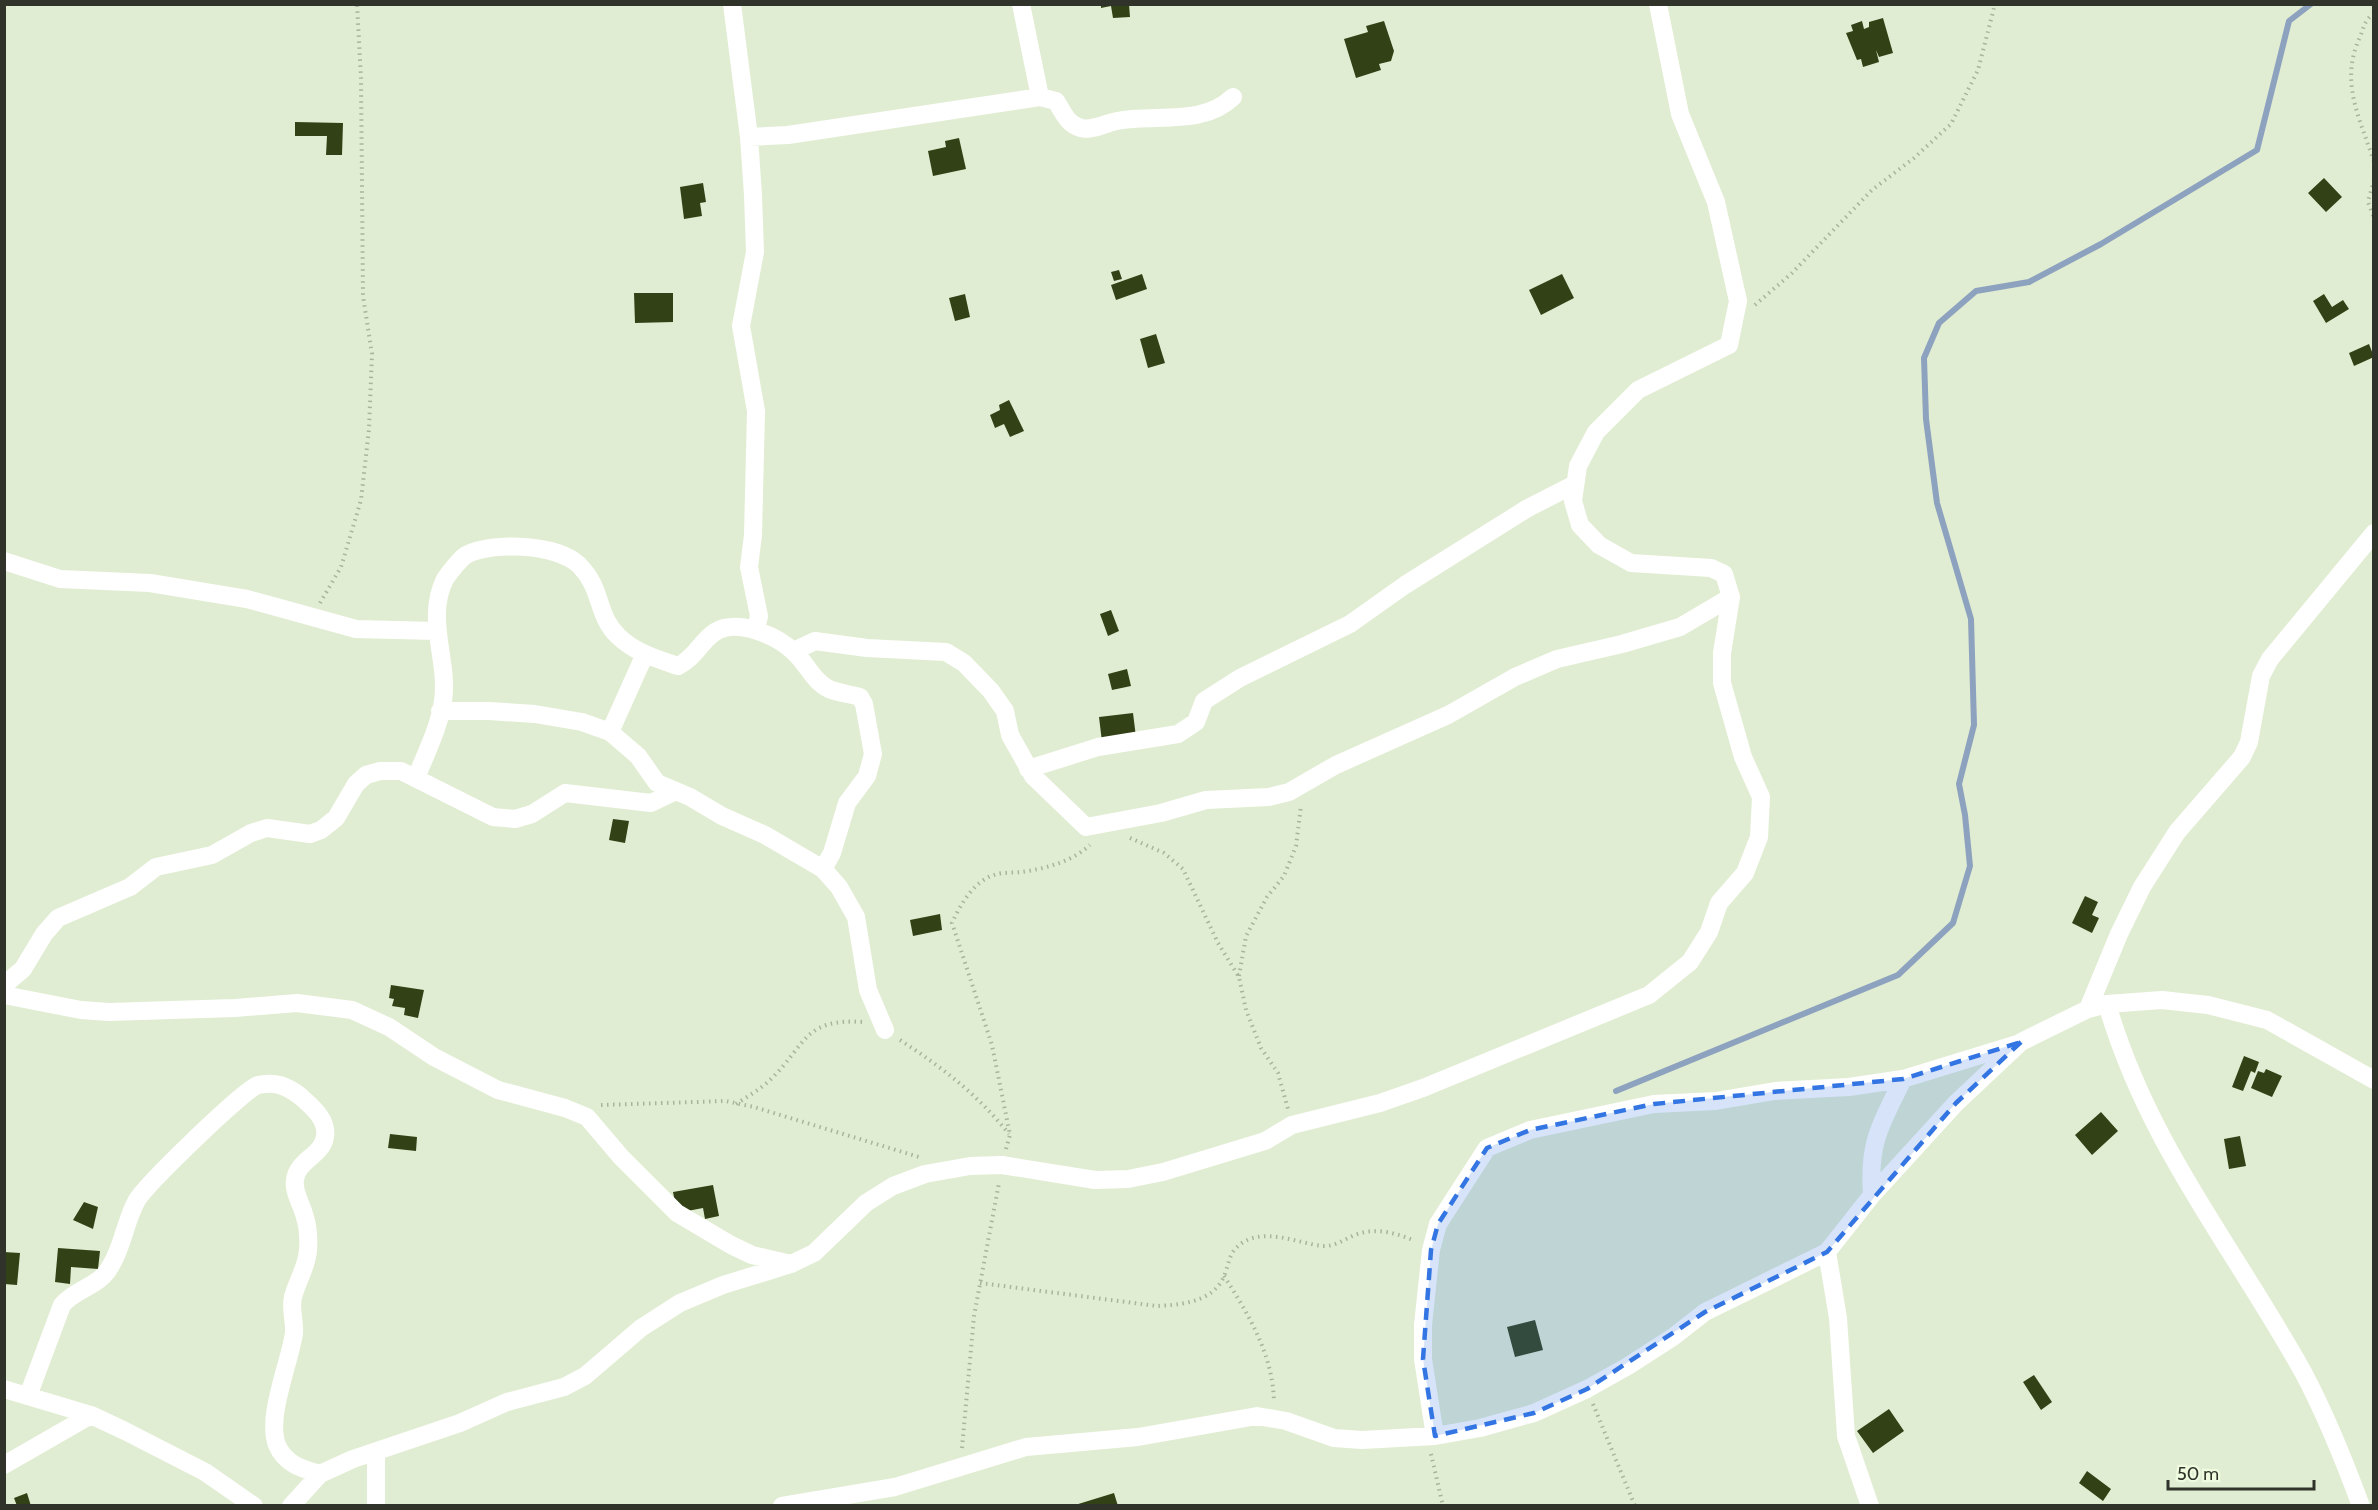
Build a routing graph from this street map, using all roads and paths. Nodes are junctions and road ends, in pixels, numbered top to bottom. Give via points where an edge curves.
1 (357, 4) edge
2 (732, 4) edge
3 (1020, 4) edge
4 (1658, 4) edge
5 (1995, 4) edge
6 (2373, 13) edge
7 (1040, 97) junction
8 (1233, 97) dead end
9 (749, 137) junction
10 (2373, 162) edge
11 (2373, 180) edge
12 (2373, 218) edge
13 (1735, 322) junction
14 (1575, 484) junction
15 (2373, 533) edge
16 (4, 561) edge
17 (1731, 597) junction
18 (313, 617) junction
19 (756, 629) junction
20 (436, 631) junction
21 (794, 651) junction
22 (645, 654) junction
23 (441, 711) junction
24 (610, 732) junction
25 (1028, 769) junction
26 (416, 778) junction
27 (1304, 782) junction
28 (674, 792) junction
29 (1086, 827) junction
30 (1123, 837) dead end
31 (823, 869) junction
32 (1239, 977) junction
33 (4, 985) edge
34 (4, 995) edge
35 (2107, 1004) junction
36 (2088, 1010) junction
37 (885, 1030) junction
38 (2021, 1042) junction
39 (1903, 1079) junction
40 (2373, 1080) edge
41 (736, 1104) junction
42 (597, 1106) dead end
43 (1292, 1125) junction
44 (1010, 1135) junction
45 (923, 1158) dead end
46 (1002, 1165) junction
47 (1872, 1195) junction
48 (1431, 1250) junction
49 (1827, 1252) junction
50 (791, 1264) junction
51 (1224, 1276) junction
52 (980, 1283) junction
53 (4, 1389) edge
54 (1587, 1389) junction
55 (28, 1396) junction
56 (91, 1415) junction
57 (1275, 1419) junction
58 (1430, 1436) junction
59 (376, 1452) junction
60 (4, 1465) edge
61 (961, 1466) junction
62 (320, 1474) junction
63 (255, 1506) edge
64 (291, 1506) edge
65 (376, 1506) edge
66 (782, 1506) edge
67 (1443, 1506) edge
68 (1635, 1506) edge
69 (1870, 1506) edge
70 (2361, 1506) edge

1 - 18 path via 363,296 372,354 369,429 361,500 340,567
2 - 9 street
3 - 7 street
4 - 13 street via 1680,114 1716,202 1738,301
5 - 13 path via 1978,70 1951,124 1872,190 1792,273
6 - 10 path via 2355,44 2351,82 2358,122
7 - 8 street via 1056,101 1068,122 1082,129 1118,120 1167,120 1221,108
7 - 9 street via 788,135
9 - 19 street via 755,252 741,327 756,411 749,567 759,616
11 - 12 path via 2368,202
13 - 14 street via 1729,345 1638,390 1596,432 1578,466
14 - 17 street via 1573,501 1580,525 1599,544 1631,563 1711,568 1724,574
14 - 25 street via 1528,508 1350,624 1240,678 1204,701 1196,722 1178,734 1098,747
15 - 36 street via 2270,659 2261,676 2249,742 2242,757 2177,832 2142,887
16 - 18 street via 60,579 150,583 247,599
17 - 27 street via 1680,627 1557,659 1515,677 1448,715
17 - 43 street via 1722,653 1722,683 1743,757 1761,797 1759,837 1745,873 1719,903 1709,932 1690,963 1649,995 1423,1088
18 - 20 street via 356,629
19 - 21 street
19 - 22 street via 732,627 716,632 690,661 678,666
20 - 22 street via 445,579 465,556 487,548 519,547 557,552 578,565 597,588 604,618 617,636
20 - 23 street via 444,672
21 - 25 street via 815,641 946,652 964,663 991,691 1005,711 1010,735
21 - 31 street via 812,676 830,689 860,698 873,754 867,776 847,803
22 - 24 street
23 - 24 street via 535,714 582,722
23 - 26 street
24 - 28 street via 638,756 657,783
25 - 29 street
26 - 28 street via 493,817 515,819 565,794 651,803
26 - 33 street via 401,771 366,775 356,784 336,818 321,830 310,834 267,828 212,855 156,867 130,887 58,918 23,969
27 - 29 street via 1289,792 1269,797 1206,800
27 - 32 path via 1296,846 1284,876 1267,897 1246,936
28 - 31 street via 765,835
29 - 44 path via 1101,834 1077,857 1042,868 994,874 979,883 952,923 992,1045
30 - 32 path via 1134,838 1164,853 1183,869
31 - 37 street via 856,916 868,990
32 - 43 path via 1246,1010 1261,1048 1278,1073
34 - 50 street via 109,1012 297,1003 352,1010 498,1090 587,1117 677,1213 752,1255
35 - 36 street
35 - 40 street via 2162,999 2208,1005 2267,1020
35 - 70 street via 2121,1054 2142,1101 2200,1207 2304,1374
36 - 38 street
37 - 41 path via 863,1022 837,1021 817,1028 771,1080
37 - 44 path via 960,1082 985,1104
38 - 39 street
38 - 47 street via 1956,1103
39 - 47 street via 1878,1128 1870,1169
39 - 48 street via 1775,1091 1716,1101 1654,1104 1530,1130 1487,1148 1438,1224
41 - 42 path via 726,1101
41 - 45 path
43 - 46 street via 1265,1141 1128,1179 1063,1177
44 - 46 path
46 - 50 street via 925,1174 893,1186 866,1203 814,1253
46 - 52 path
47 - 49 street
48 - 51 path via 1406,1237 1384,1232 1361,1233 1323,1246 1266,1237 1236,1247
48 - 58 street via 1423,1325
49 - 54 street via 1705,1312 1664,1343
49 - 69 street via 1838,1318 1846,1436
50 - 59 street via 723,1285 680,1304 641,1328 585,1376 564,1387 507,1402
51 - 52 path via 1219,1286 1185,1305 1157,1306
51 - 57 path via 1257,1330 1271,1380
52 - 61 path
53 - 55 street
54 - 58 street via 1534,1413
54 - 68 path
55 - 56 street
55 - 62 street via 62,1305 70,1295 100,1281 111,1266 138,1197 245,1092 270,1083 282,1085 320,1117 325,1136 321,1147 303,1162 294,1183 309,1240 304,1269 292,1299 294,1332 280,1386 276,1443 297,1467
56 - 60 street
56 - 63 street via 188,1463
57 - 58 street via 1334,1438
57 - 61 street via 1257,1416 1138,1437 1026,1447
58 - 67 path
59 - 62 street
59 - 65 street
61 - 66 street via 866,1494
62 - 64 street

